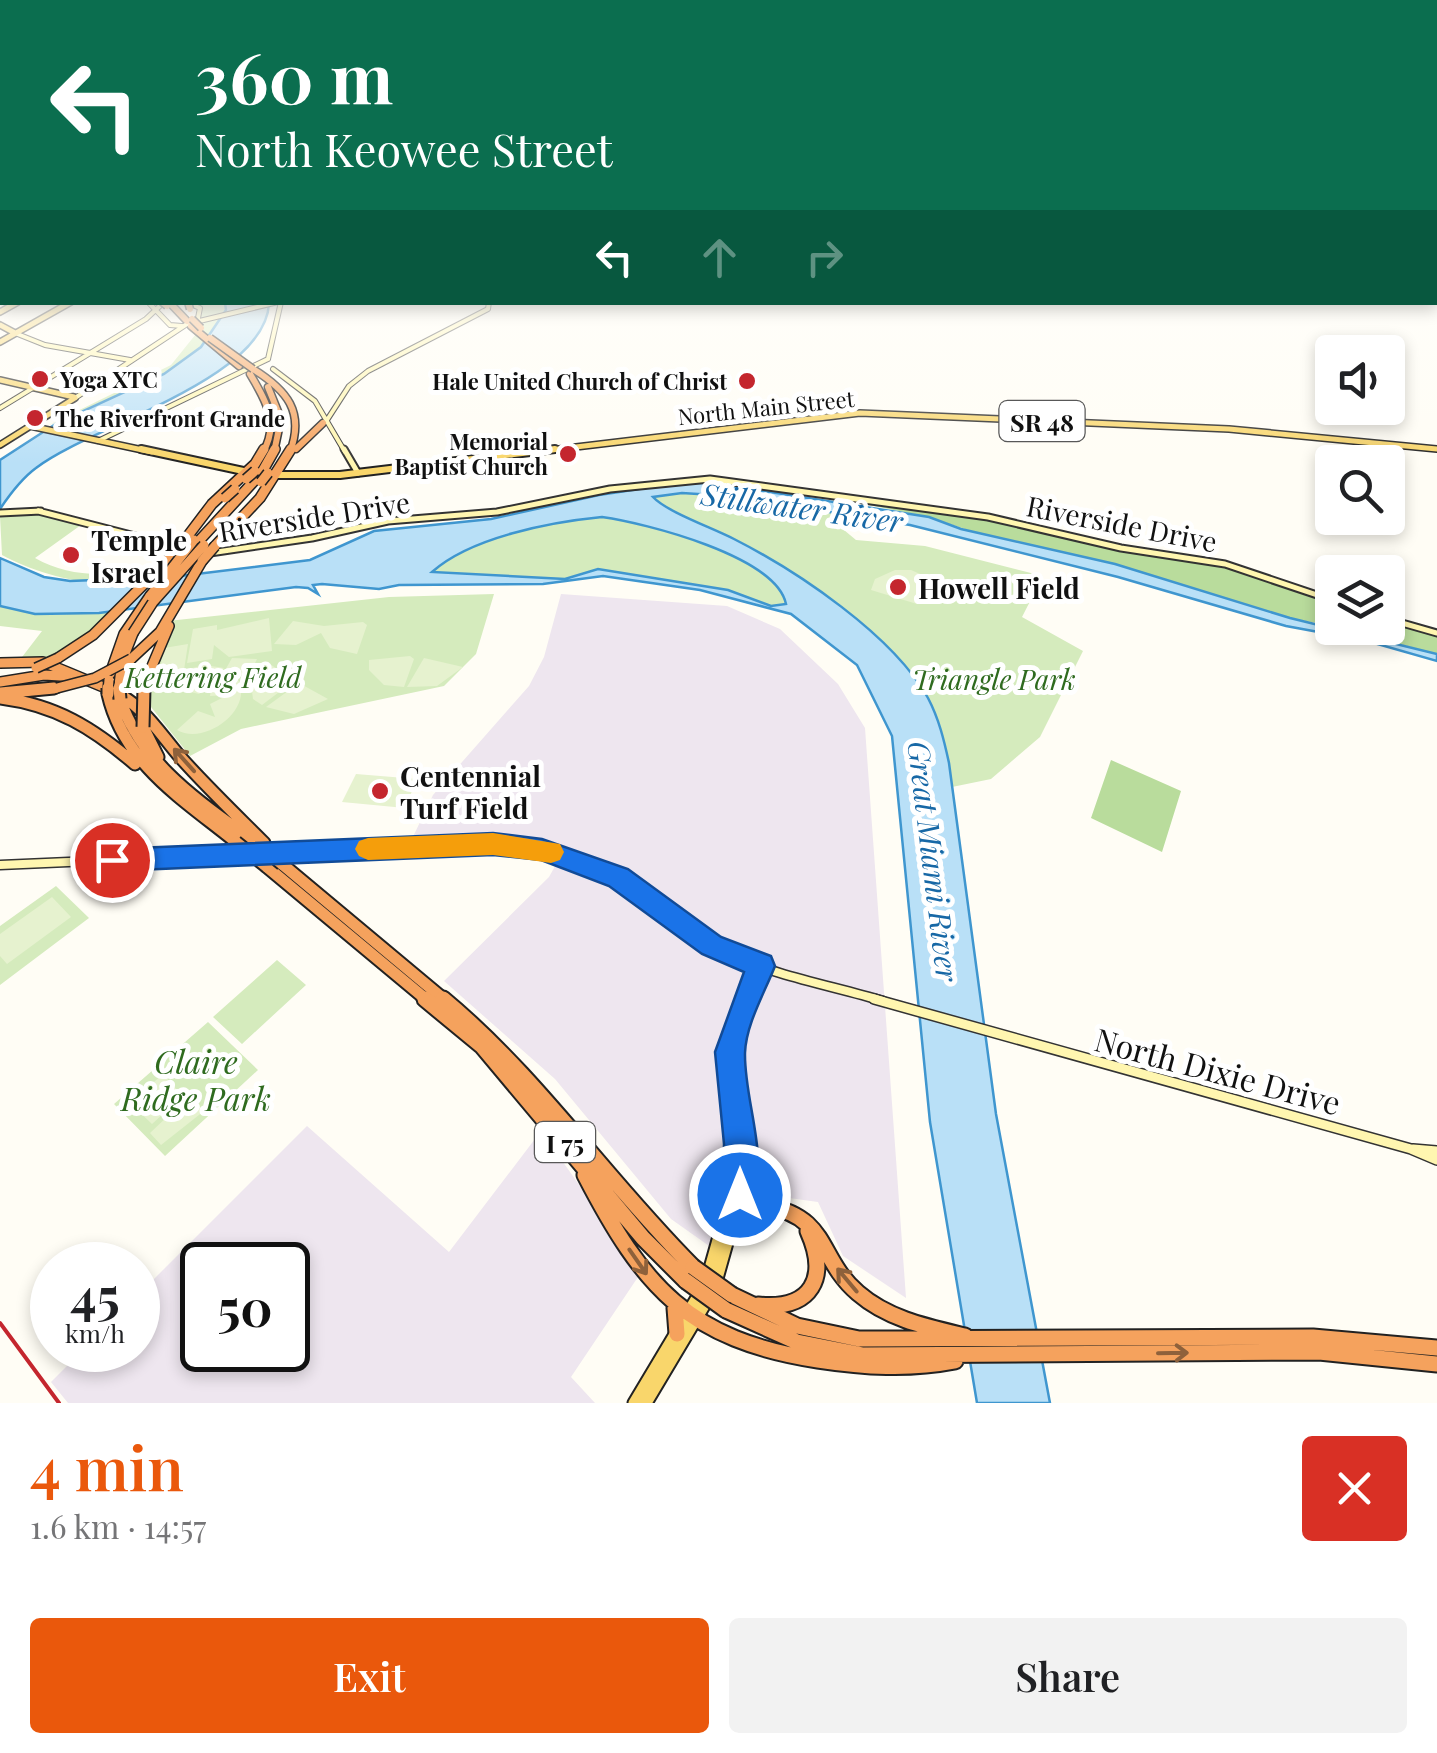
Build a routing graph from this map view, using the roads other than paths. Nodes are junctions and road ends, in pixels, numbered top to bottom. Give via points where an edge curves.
1 (123, 332) edge
2 (174, 332) edge
3 (202, 332) edge
4 (206, 332) edge
5 (273, 332) edge
6 (447, 332) edge
7 (15, 333) joint
8 (0, 342) edge
9 (88, 354) junction
10 (268, 359) junction
11 (121, 364) junction
12 (374, 366) junction
13 (250, 372) junction
14 (356, 374) dead end
15 (0, 380) edge
16 (33, 388) junction
17 (278, 390) junction
18 (75, 398) junction
19 (0, 408) edge
20 (324, 419) junction
21 (43, 425) junction
22 (98, 440) junction
23 (0, 445) edge
24 (1437, 449) edge
25 (288, 456) junction
26 (358, 473) junction
27 (259, 476) junction
28 (234, 486) junction
29 (0, 513) edge
30 (194, 545) junction
31 (1315, 593) edge
32 (1405, 623) edge
33 (165, 630) junction
34 (1437, 632) edge
35 (128, 633) junction
36 (0, 663) edge
37 (2, 679) edge
38 (111, 688) junction
39 (0, 696) edge
40 (154, 774) junction
41 (178, 780) junction
42 (261, 846) junction
43 (0, 865) edge
44 (761, 966) junction
45 (424, 988) junction
46 (443, 1004) junction
47 (1412, 1149) junction
48 (1437, 1151) edge
49 (576, 1156) junction
50 (1437, 1160) edge
51 (735, 1202) junction
52 (689, 1274) junction
53 (673, 1302) junction
54 (734, 1302) junction
55 (692, 1319) junction
56 (677, 1334) junction
57 (1073, 1347) junction
58 (934, 1348) junction
59 (1436, 1352) edge
60 (634, 1403) edge
61 (646, 1403) edge

1 - 9 main road
2 - 11 main road
3 - 13 highway, bridge
4 - 13 highway, bridge
5 - 10 main road
6 - 12 main road
7 - 8 main road
7 - 9 main road
9 - 11 main road
9 - 16 main road
10 - 20 main road via 310,396
10 - 22 main road
11 - 18 main road
12 - 14 main road
12 - 20 main road via 346,388 336,411
13 - 17 highway
13 - 27 highway via 268,400 272,423
13 - 27 highway via 276,396 281,412 281,433
15 - 16 main road
16 - 18 main road
16 - 19 main road
17 - 25 highway via 288,396 297,420
17 - 27 highway via 289,427 284,447
18 - 21 main road
20 - 25 highway
20 - 26 main road
21 - 22 main road, North Main Street / SR 48
21 - 23 main road, North Main Street / SR 48
22 - 27 main road, North Main Street / SR 48
24 - 26 main road, North Main Street / SR 48 via 1240,429 860,412
25 - 27 highway
26 - 27 main road, North Main Street / SR 48
27 - 28 highway
27 - 30 highway
27 - 30 highway
27 - 30 highway via 236,510
28 - 30 highway, bridge
28 - 30 highway
29 - 31 main road, Riverside Drive via 38,512 215,553 388,521 500,512 598,491 710,479 975,514 1225,564
30 - 33 highway, bridge via 202,560
30 - 35 highway, bridge
30 - 35 highway, bridge
30 - 37 highway, bridge via 163,565 93,635 58,658
32 - 34 main road
33 - 39 highway, bridge via 95,678
33 - 41 highway, bridge via 140,705 152,748
35 - 38 highway
36 - 38 highway via 43,662
37 - 38 highway via 44,675
38 - 40 highway, I 75 via 119,734
38 - 41 highway, I 75 via 137,742
42 -> 38 highway via 147,714
39 - 40 highway via 74,716
40 - 45 highway, I 75, bridge
41 - 42 highway, I 75
42 - 45 highway, I 75, bridge
43 - 44 main road, North Dixie Drive via 516,846 611,874 712,946
44 - 47 main road, North Dixie Drive
44 - 51 main road via 733,1035
45 - 46 highway, I 75
46 - 49 highway, I 75
46 - 52 highway, I 75 via 515,1061
47 - 48 main road, North Dixie Drive
47 - 50 main road, North Dixie Drive
49 - 52 highway, I 75 via 643,1238
49 -> 53 highway via 640,1268
51 - 54 highway via 800,1223 819,1262 813,1287 797,1303 772,1308
51 - 55 main road via 722,1266
58 -> 51 highway via 858,1294 797,1214
52 - 54 highway, I 75, bridge
53 - 55 highway
53 - 56 highway
54 - 58 highway, I 75 via 776,1335 818,1348 863,1355
55 - 56 main road
55 - 58 highway via 772,1354 858,1365
55 - 61 main road
56 - 60 main road
57 - 58 highway, I 75 via 986,1341
57 - 58 highway, I 75 via 976,1356
57 - 59 highway, I 75 via 1316,1344

